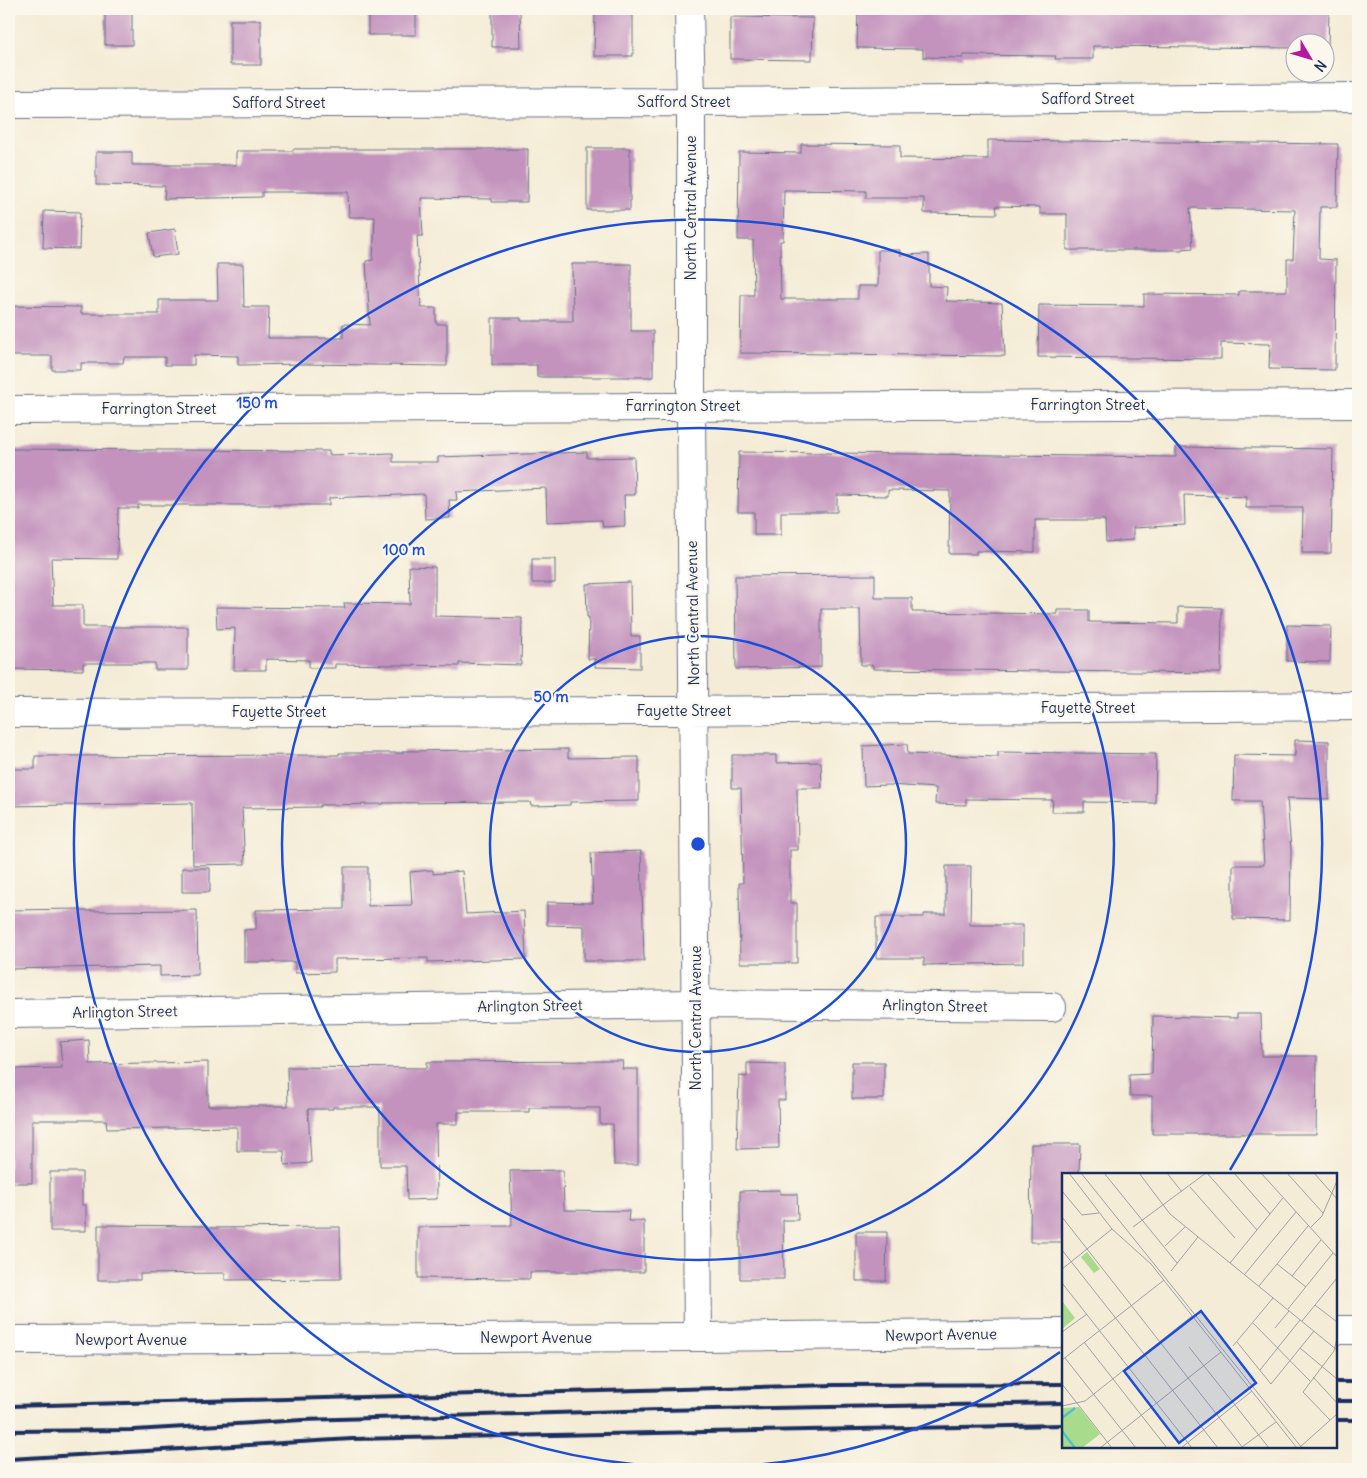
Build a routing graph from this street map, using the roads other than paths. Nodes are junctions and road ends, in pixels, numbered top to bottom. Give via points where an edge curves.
1 (689, 9) edge
2 (1358, 97) edge
3 (691, 102) junction
4 (9, 104) edge
5 (1358, 404) edge
6 (691, 406) junction
7 (9, 410) edge
8 (1358, 706) edge
9 (693, 711) junction
10 (9, 713) edge
11 (696, 1004) junction
12 (1052, 1007) dead end
13 (9, 1014) edge
14 (1337, 1330) edge
15 (1358, 1330) edge
16 (1062, 1333) edge
17 (698, 1338) junction
18 (9, 1340) edge

1 - 3 street, North Central Avenue
2 - 3 street, Safford Street
3 - 4 street, Safford Street
3 - 6 street, North Central Avenue
5 - 6 street, Farrington Street
6 - 7 street, Farrington Street
6 - 9 street, North Central Avenue
8 - 9 street, Fayette Street
9 - 10 street, Fayette Street
9 - 11 street, North Central Avenue
11 - 12 street, Arlington Street
11 - 13 street, Arlington Street
11 - 17 street, North Central Avenue
14 - 15 street
16 - 17 street, Newport Avenue
17 - 18 street, Newport Avenue

